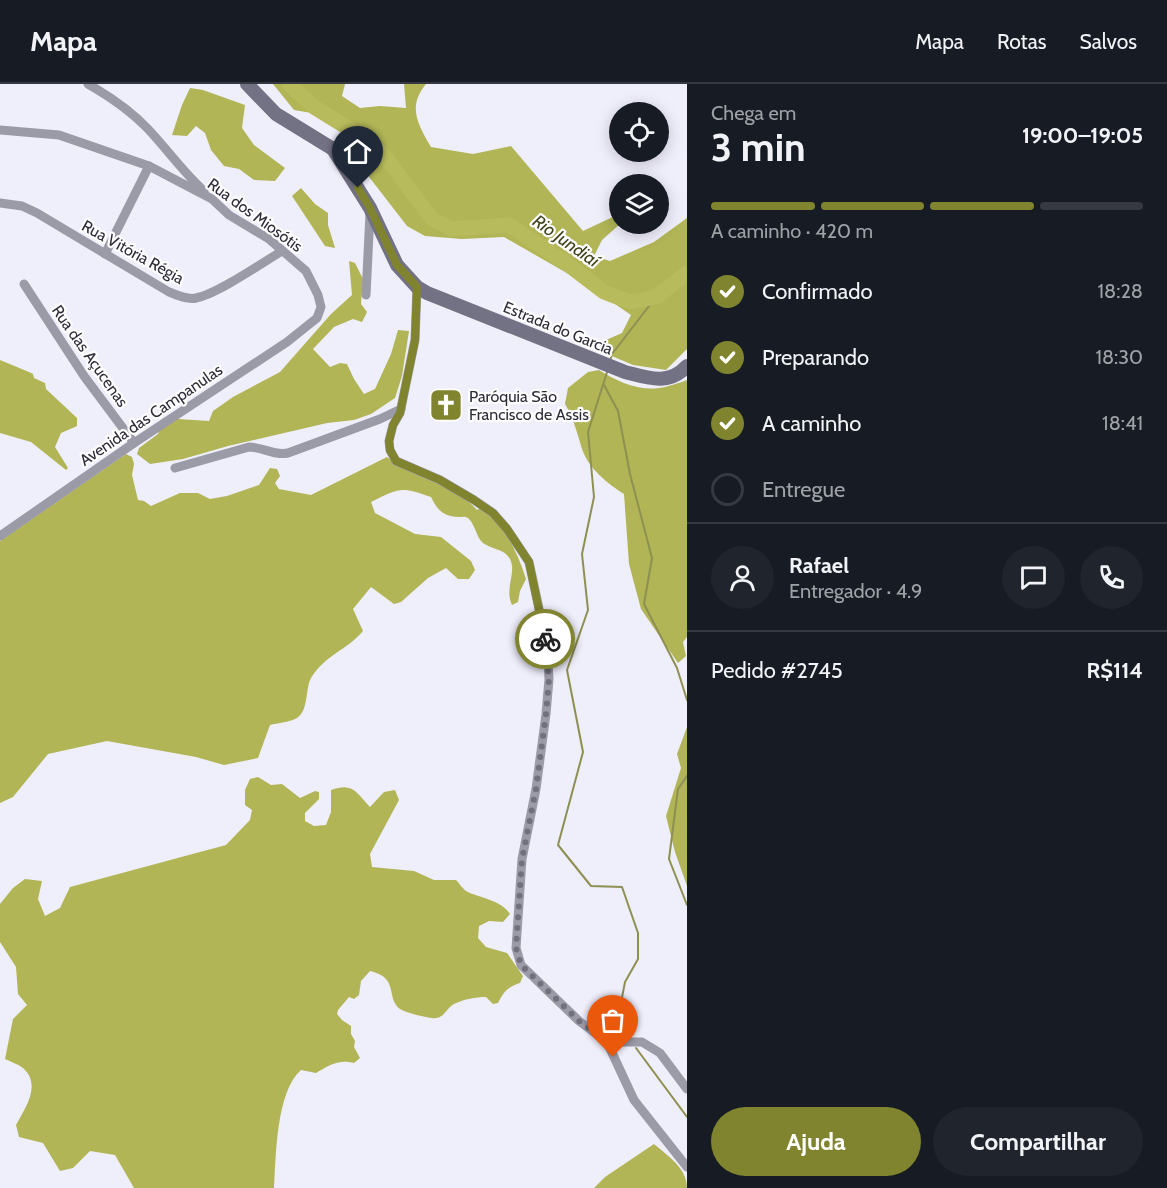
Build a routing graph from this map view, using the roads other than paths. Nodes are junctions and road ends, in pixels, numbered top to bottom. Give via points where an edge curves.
1 (88, 84) edge
2 (247, 84) edge
3 (0, 130) edge
4 (149, 166) junction
5 (212, 199) junction
6 (0, 203) edge
7 (370, 208) junction
8 (282, 251) junction
9 (105, 254) junction
10 (24, 284) dead end
11 (417, 287) junction
12 (366, 295) dead end
13 (317, 318) joint
14 (687, 366) edge
15 (401, 409) junction
16 (134, 443) junction
17 (175, 468) dead end
18 (0, 536) edge
19 (607, 1042) junction
20 (687, 1089) edge
21 (687, 1167) edge

1 - 5 street via 147,128
2 - 7 street via 276,114 333,149
3 - 4 street, Rua dos Miosótis via 59,135
4 - 5 street, Rua dos Miosótis
4 - 9 street
5 - 8 street, Rua dos Miosótis
6 - 9 street, Rua Vitória Régia via 22,206
7 - 11 street via 397,265
7 - 12 street
8 - 9 street, Rua Vitória Régia via 196,298 169,292
8 - 13 street, Rua dos Miosótis via 306,271 321,307
10 - 16 street, Rua das Açucenas
11 - 14 street, Estrada do Garcia via 625,372 658,380 680,374
11 - 15 street via 415,340
13 - 16 street, Avenida das Campanulas
15 - 17 street via 288,453 278,455 249,447
15 - 19 street via 389,441 396,461 440,480 493,513 529,562 547,646 549,679 536,789 522,859 516,948 521,965 579,1021
16 - 18 street, Avenida das Campanulas
19 - 20 street via 642,1042 660,1053
19 - 21 street via 634,1100

